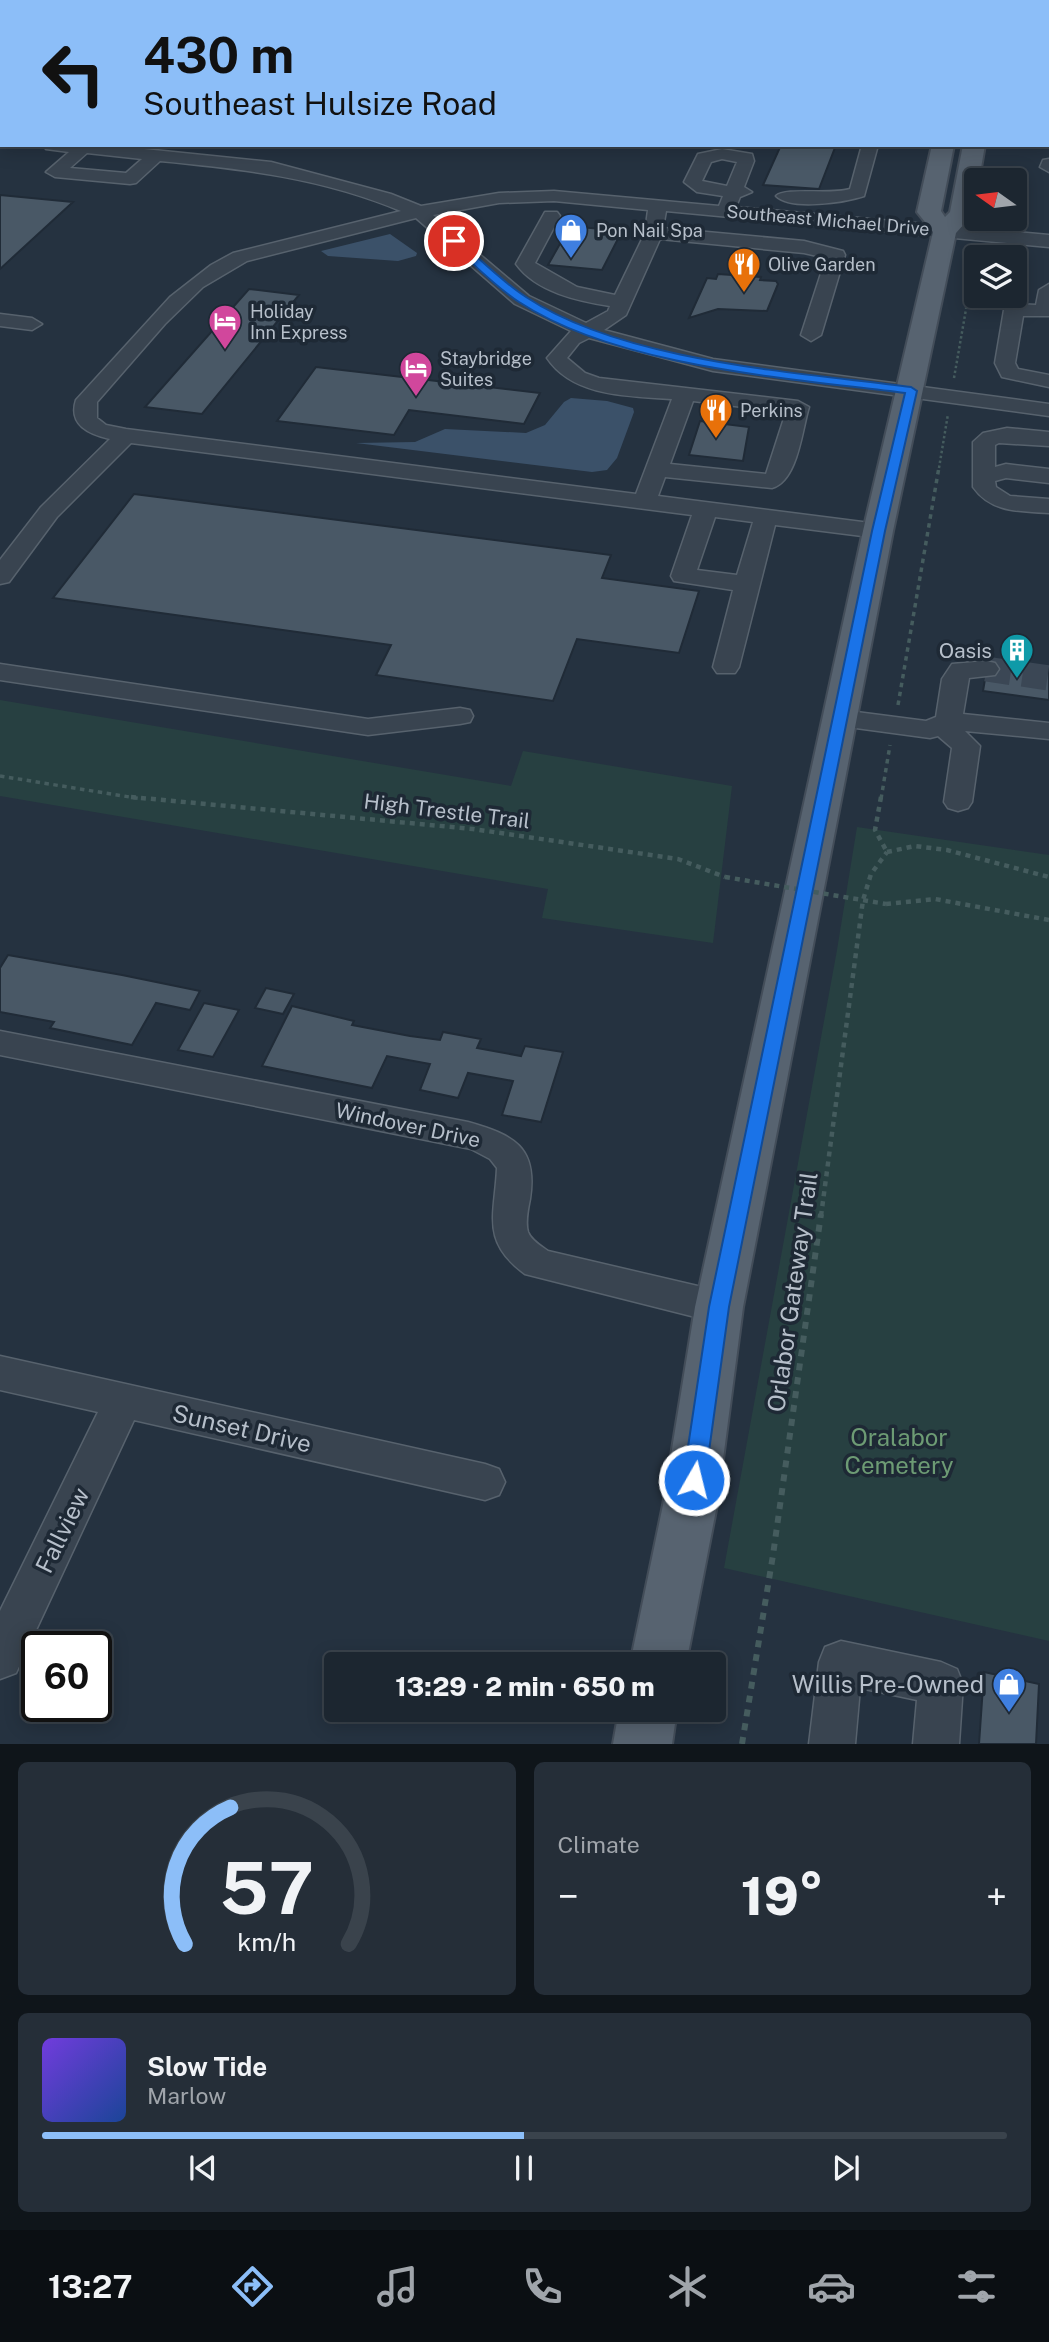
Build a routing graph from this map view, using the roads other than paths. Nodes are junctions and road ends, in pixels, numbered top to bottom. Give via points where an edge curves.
1 (73, 147) edge
2 (869, 147) edge
3 (943, 147) edge
4 (974, 147) edge
5 (83, 148) junction
6 (156, 155) junction
7 (659, 205) junction
8 (726, 211) junction
9 (419, 212) junction
10 (551, 216) dead end
11 (945, 231) junction
12 (654, 233) junction
13 (1049, 241) edge
14 (1049, 281) edge
15 (622, 302) junction
16 (1047, 311) edge
17 (0, 320) edge
18 (32, 324) dead end
19 (587, 331) junction
20 (811, 335) dead end
21 (1049, 381) edge
22 (911, 391) junction
23 (685, 394) junction
24 (1049, 410) edge
25 (126, 436) junction
26 (1049, 439) edge
27 (656, 469) junction
28 (1049, 476) edge
29 (983, 477) junction
30 (645, 501) junction
31 (1049, 506) edge
32 (706, 509) junction
33 (766, 516) junction
34 (878, 531) junction
35 (0, 577) edge
36 (747, 584) junction
37 (726, 667) dead end
38 (986, 669) tunnel mouth
39 (0, 672) edge
40 (1049, 713) edge
41 (460, 716) dead end
42 (948, 716) junction
43 (841, 718) junction
44 (1049, 731) edge
45 (958, 802) dead end
46 (0, 1043) edge
47 (719, 1307) junction
48 (0, 1373) edge
49 (123, 1401) junction
50 (485, 1482) dead end
51 (660, 1652) edge
52 (0, 1658) edge
53 (646, 1722) edge
54 (642, 1744) edge
55 (832, 1744) edge
56 (936, 1744) edge

1 - 5 street
2 - 8 street via 858,192 850,197 814,199 734,191
3 - 11 main road via 929,212
4 - 11 main road via 961,214
5 - 6 street
5 - 6 street via 55,172 130,179
6 - 9 street via 271,167 351,187
7 - 8 street, Southeast Michael Drive
7 - 9 street, Southeast Michael Drive via 554,195 499,198
7 - 12 street
8 - 11 street, Southeast Michael Drive
9 - 19 street via 514,294
9 - 25 street, Southeast Michael Drive via 240,257 208,273 87,400 83,415 88,422
10 - 15 street via 525,264 563,290
11 - 13 street, Southeast Michael Drive
11 - 22 main road
12 - 15 street
12 - 20 street via 804,247 836,255
14 - 16 street
15 - 19 street via 615,315
16 - 21 street via 1014,310 1005,363 1009,373
17 - 18 street
19 - 22 street via 713,365
19 - 23 street via 562,348 557,358 565,372 595,383
22 - 24 street
22 - 34 main road
23 - 27 street
23 - 27 street via 798,407 779,472 772,481 751,481
25 - 30 street
25 - 35 street via 48,512
26 - 29 street via 990,437 984,442
27 - 30 street
28 - 29 street via 1006,471
29 - 31 street via 982,488 988,496
30 - 32 street
32 - 33 street
32 - 36 street via 682,576
33 - 34 street
33 - 36 street
34 - 43 main road
36 - 37 street
38 - 42 street via 961,670 955,678
39 - 41 street via 368,727
40 - 42 street
42 - 43 street via 930,730
42 - 44 street
42 - 45 street via 966,746
43 - 47 main road
46 - 47 street, Windover Drive via 497,1144 512,1158 515,1168 509,1232 524,1255 538,1263
47 - 51 main road via 690,1505
48 - 49 street, Sunset Drive
49 - 50 street, Sunset Drive
49 - 52 street, Fallview
53 - 54 main road
55 - 56 street via 841,1662 941,1684

